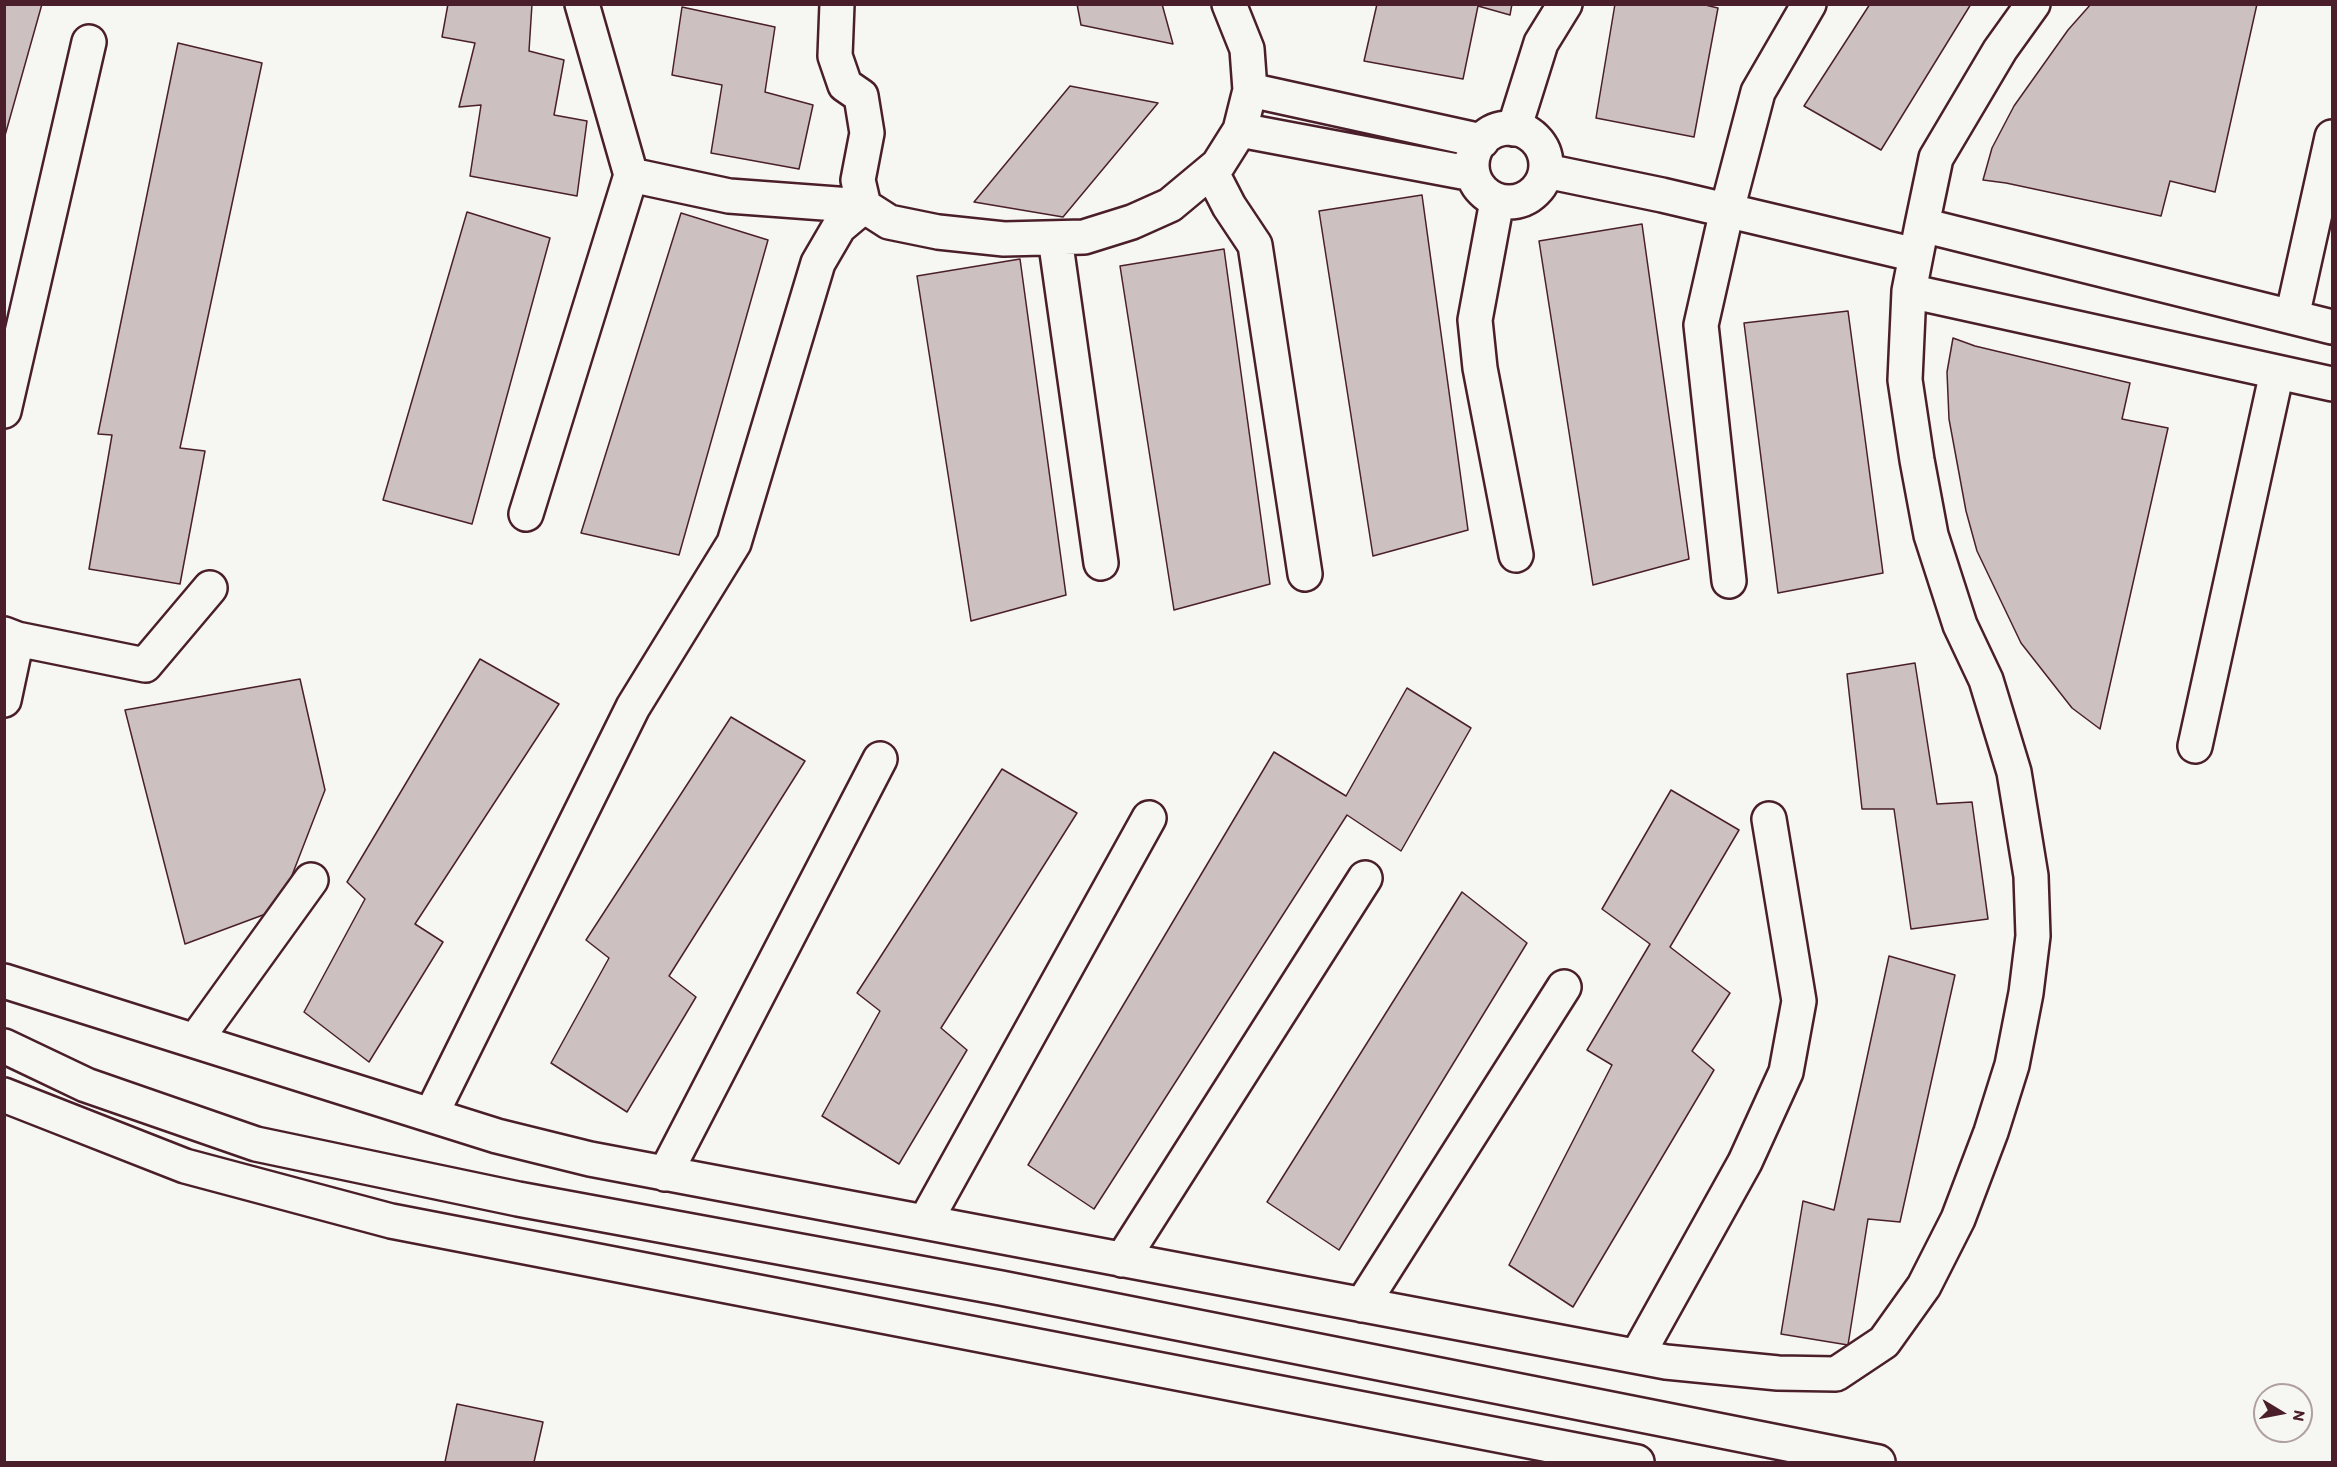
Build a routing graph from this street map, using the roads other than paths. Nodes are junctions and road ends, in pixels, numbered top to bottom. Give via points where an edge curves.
1 (582, 4) edge
2 (837, 4) edge
3 (1565, 4) edge
4 (1809, 4) edge
5 (2033, 4) edge
6 (1234, 5) edge
7 (89, 42) dead end
8 (1250, 90) junction
9 (1514, 129) junction
10 (1240, 130) junction
11 (2332, 137) edge
12 (1482, 141) junction
13 (1211, 171) junction
14 (1546, 171) junction
15 (1473, 174) junction
16 (631, 175) junction
17 (1497, 201) junction
18 (864, 206) junction
19 (1727, 210) junction
20 (1055, 238) junction
21 (1919, 240) junction
22 (1909, 291) junction
23 (2292, 316) junction
24 (2332, 327) edge
25 (2277, 372) junction
26 (2332, 384) edge
27 (4, 411) edge
28 (526, 514) dead end
29 (1516, 555) dead end
30 (1101, 563) dead end
31 (1305, 574) dead end
32 (1729, 581) dead end
33 (210, 588) dead end
34 (11, 636) edge
35 (4, 700) edge
36 (2195, 746) dead end
37 (879, 759) dead end
38 (1149, 818) dead end
39 (1769, 819) dead end
40 (1365, 878) dead end
41 (311, 880) dead end
42 (4, 981) edge
43 (1564, 987) dead end
44 (195, 1041) junction
45 (4, 1046) edge
46 (4, 1095) edge
47 (431, 1115) junction
48 (665, 1174) junction
49 (925, 1222) junction
50 (1122, 1260) junction
51 (1362, 1305) junction
52 (1637, 1356) junction
53 (1637, 1462) edge
54 (1878, 1462) edge

1 - 16 street
2 - 18 street via 835,56 845,85 861,96 867,133 858,180
3 - 9 street via 1541,43
4 - 19 street via 1758,92
5 - 21 street via 2000,50 1936,158
6 - 8 street via 1247,49
7 - 27 street
8 - 10 street
8 - 12 street
9 - 12 street via 1490,133
9 - 14 street via 1535,138 1546,159
10 - 13 street
10 - 15 street
11 - 23 street
12 - 15 street via 1475,150
13 - 20 street via 1170,205 1132,222 1084,237
13 - 31 street via 1255,245
14 - 17 street via 1542,183 1528,197 1510,203
14 - 19 street
15 - 17 street via 1477,185
16 - 18 street via 729,196
16 - 28 street
17 - 29 street via 1475,320 1480,368
18 - 20 street via 889,222 938,232 1004,239
18 - 47 street via 839,227 818,263 734,543 633,707
19 - 21 street
19 - 32 street via 1701,325
20 - 30 street
21 - 22 street
21 - 23 street
22 - 25 street
22 - 52 street via 1905,380 1931,535 1960,625 1986,680 2014,772 2031,876 2033,936 2012,1065 1958,1219 1924,1286 1884,1342 1836,1374 1778,1373
23 - 24 street
25 - 26 street
25 - 36 street
33 - 34 street via 145,665
34 - 35 street
37 - 48 street
38 - 49 street
39 - 52 street via 1799,1000 1786,1072 1745,1162
40 - 50 street
41 - 44 street
42 - 44 street
43 - 51 street
44 - 47 street
45 - 54 street via 86,1085 256,1144 518,1199 1013,1291
46 - 53 street via 184,1166 391,1221
47 - 48 street via 496,1136
48 - 49 street
49 - 50 street
50 - 51 street
51 - 52 street

